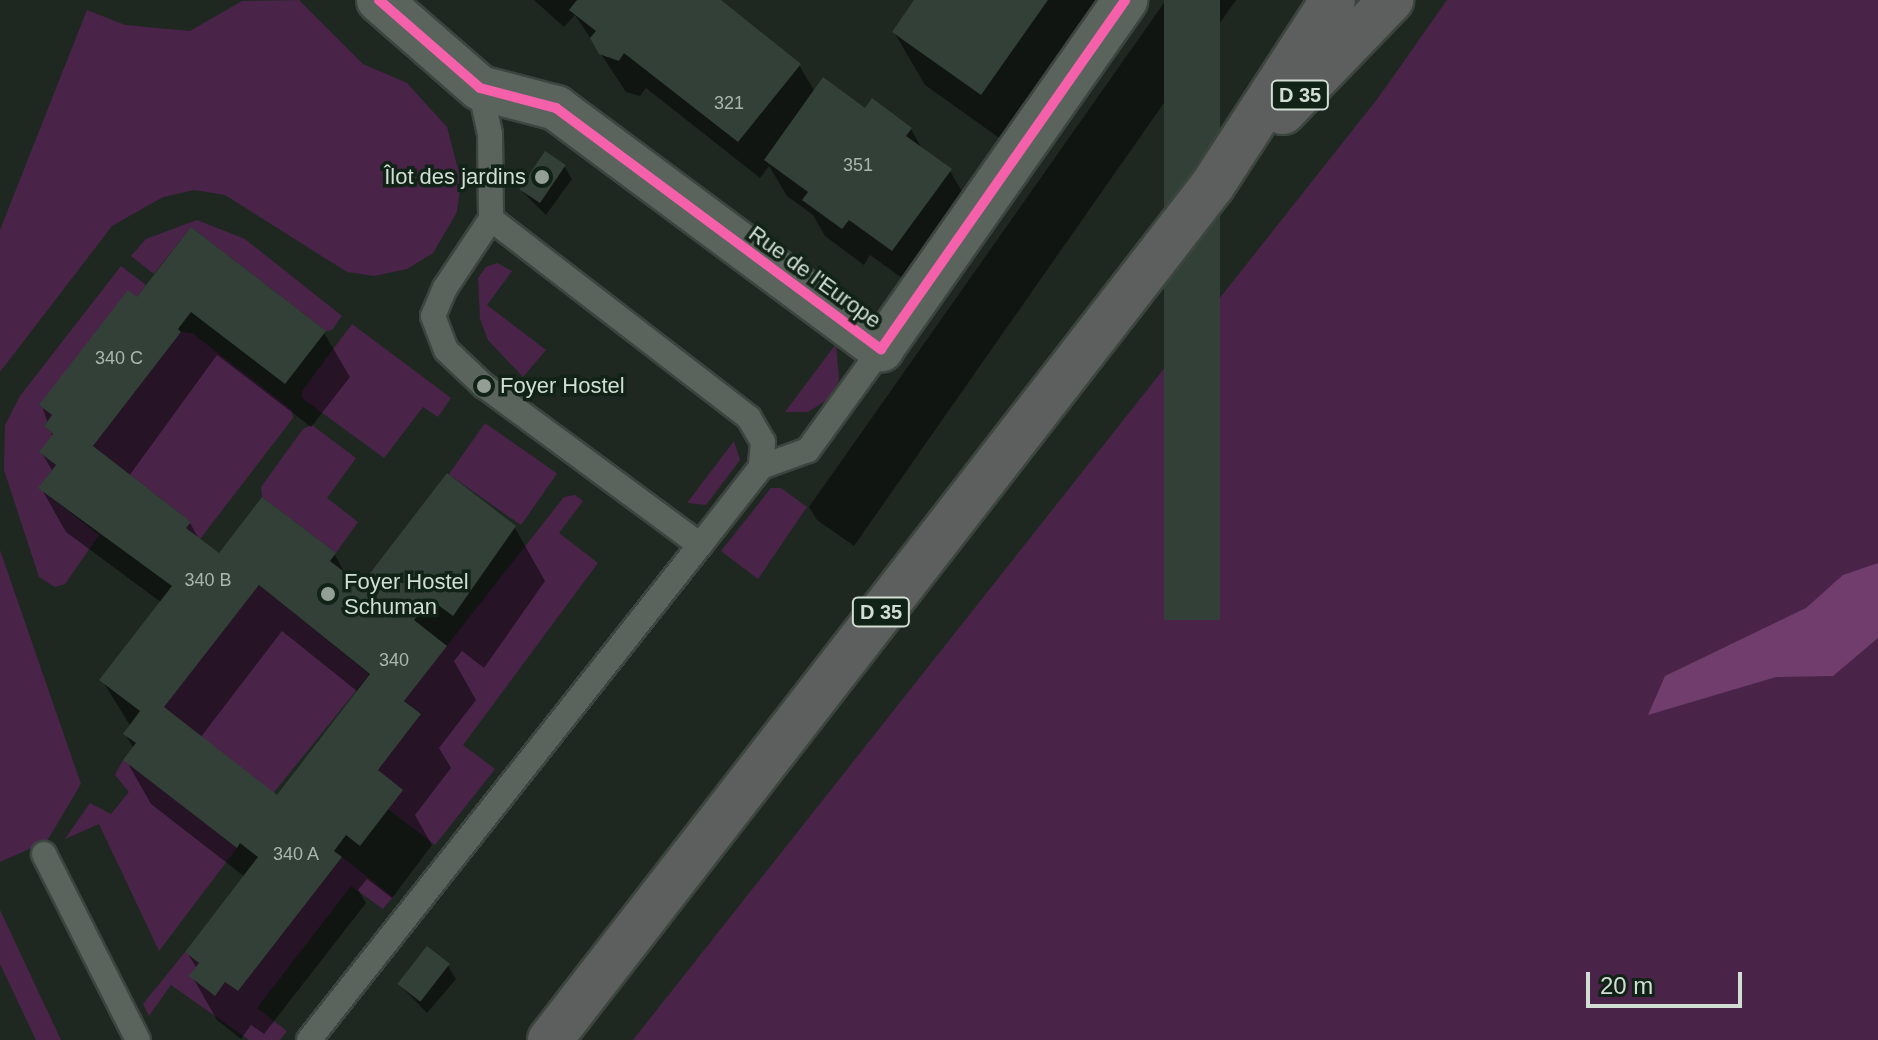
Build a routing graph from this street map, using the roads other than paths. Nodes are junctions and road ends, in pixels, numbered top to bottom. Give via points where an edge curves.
1 (379, 0) edge
2 (1125, 0) edge
3 (1333, 0) edge
4 (1391, 0) edge
5 (480, 88) junction
6 (1212, 186) junction
7 (491, 219) junction
8 (881, 349) junction
9 (761, 467) junction
10 (700, 545) junction
11 (44, 854) dead end
12 (138, 1040) edge
13 (309, 1040) edge
14 (550, 1040) edge

1 - 5 street, Rue de l'Europe
2 - 8 street, Rue de l'Europe
3 - 6 main road, D 35
4 - 6 main road, D 35
5 - 7 lane via 490,134
5 - 8 street, Rue de l'Europe via 556,108
6 - 14 main road, D 35
7 - 9 lane via 749,418 763,442
7 - 10 lane via 445,288 433,316 446,350 484,386
8 - 9 lane via 808,450
9 - 10 lane
10 - 13 lane
11 - 12 lane

